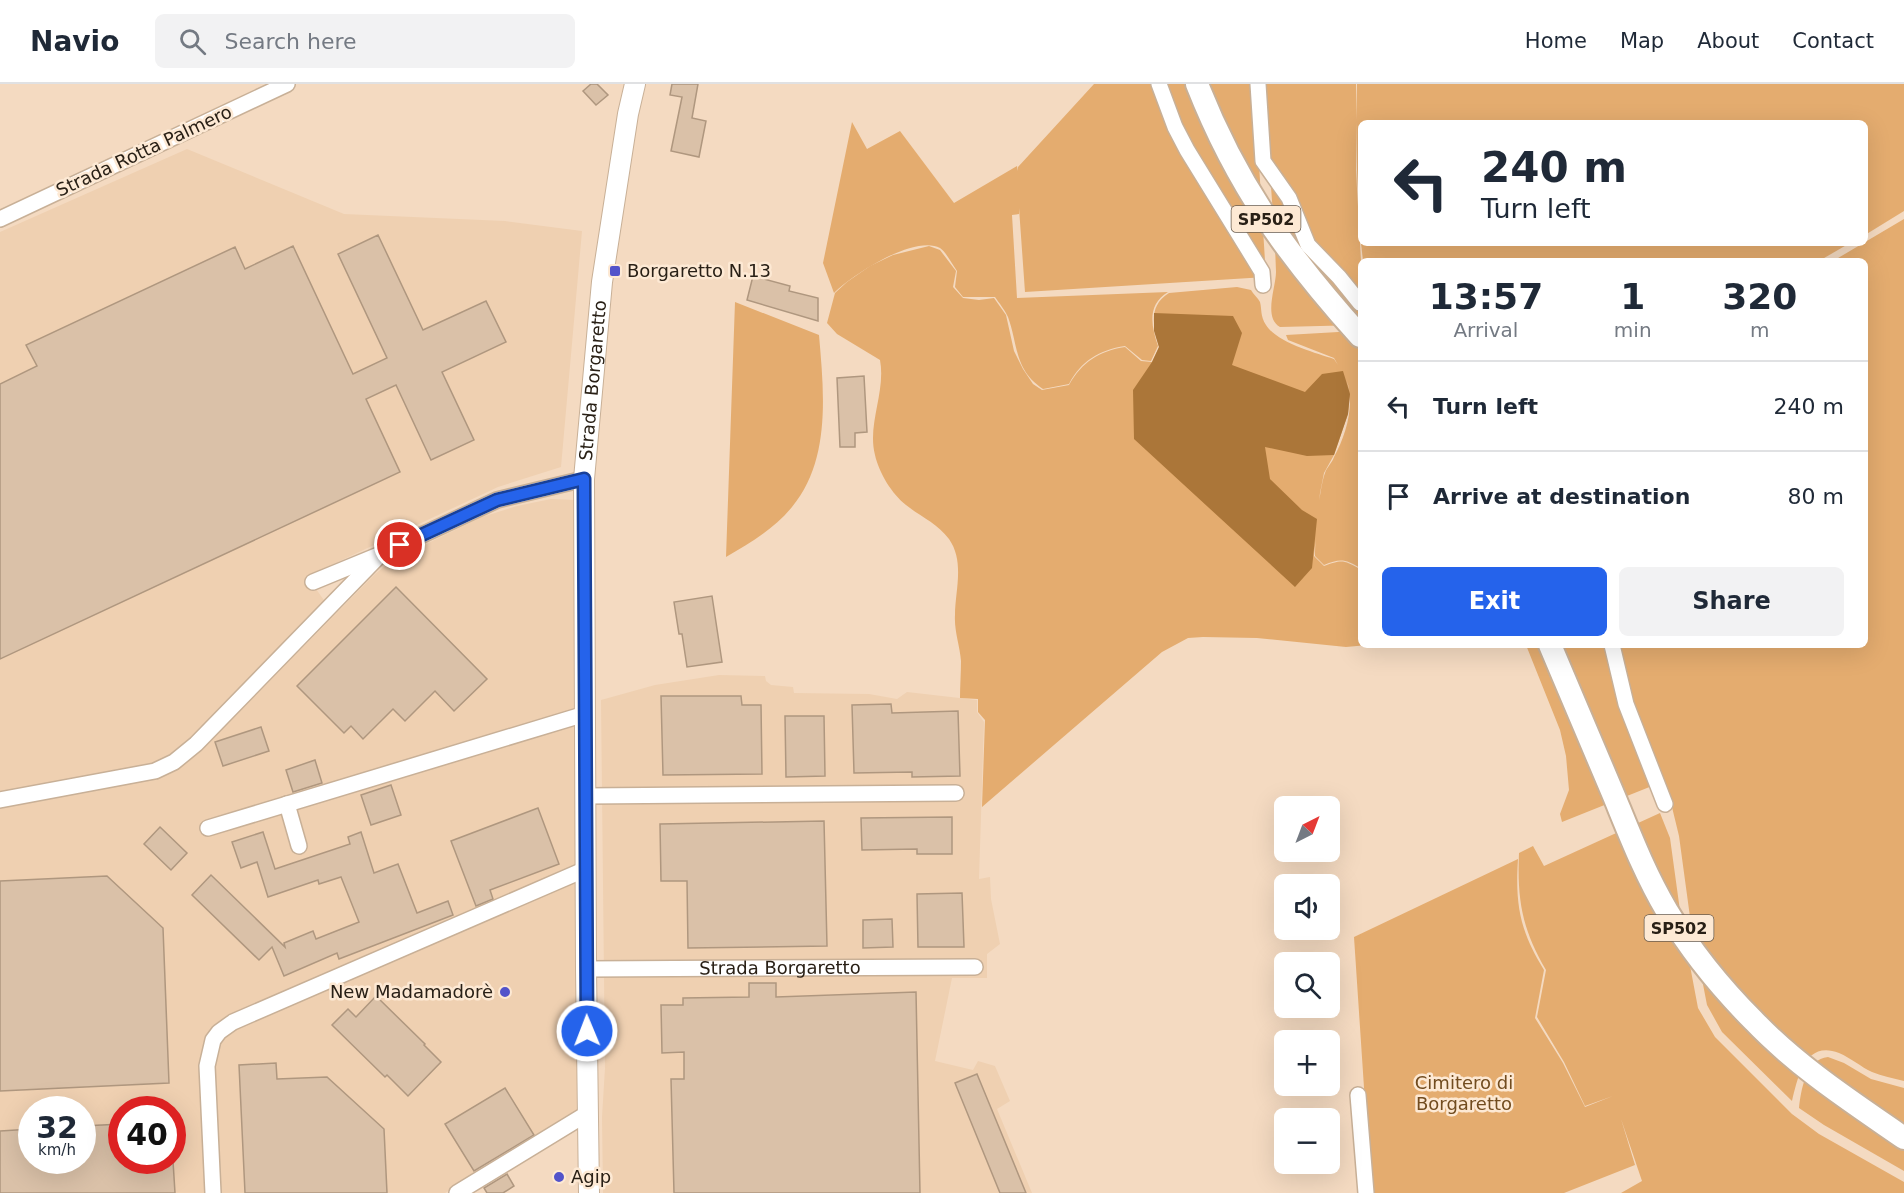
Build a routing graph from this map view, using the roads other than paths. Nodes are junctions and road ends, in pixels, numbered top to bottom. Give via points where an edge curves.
1 (287, 84) edge
2 (635, 84) edge
3 (1159, 84) edge
4 (1197, 84) edge
5 (1258, 84) edge
6 (0, 219) edge
7 (1263, 285) dead end
8 (1358, 300) edge
9 (1358, 334) edge
10 (584, 479) junction
11 (381, 554) junction
12 (313, 582) dead end
13 (1551, 648) edge
14 (1613, 648) edge
15 (585, 714) junction
16 (956, 793) dead end
17 (585, 796) junction
18 (0, 801) edge
19 (287, 804) junction
20 (1665, 804) dead end
21 (208, 828) dead end
22 (299, 846) dead end
23 (586, 869) junction
24 (975, 967) dead end
25 (586, 969) junction
26 (1358, 1095) dead end
27 (588, 1113) junction
28 (1904, 1138) edge
29 (213, 1193) edge
30 (457, 1193) edge
31 (589, 1193) edge
32 (1366, 1193) edge

1 - 6 street, Strada Rotta Palmero
2 - 10 street, Strada Borgaretto via 602,282
3 - 7 street via 1175,127 1262,272
4 - 9 main road, SP502 via 1224,148 1254,201 1299,266
5 - 8 street via 1263,161 1289,198 1308,244
10 - 11 street via 497,500
10 - 15 street, Strada Borgaretto
11 - 12 street
11 - 18 street via 174,762 127,778
13 - 28 main road, SP502 via 1645,869 1692,948 1723,988 1783,1049
14 - 20 street via 1626,704
15 - 17 street, Strada Borgaretto
15 - 19 street
16 - 17 street
17 - 23 street, Strada Borgaretto
19 - 21 street
19 - 22 street
23 - 25 street, Strada Borgaretto
23 - 29 street via 233,1022 219,1032 207,1066
24 - 25 street, Strada Borgaretto
25 - 27 street, Strada Borgaretto
26 - 32 street
27 - 30 street
27 - 31 street, Strada Borgaretto

